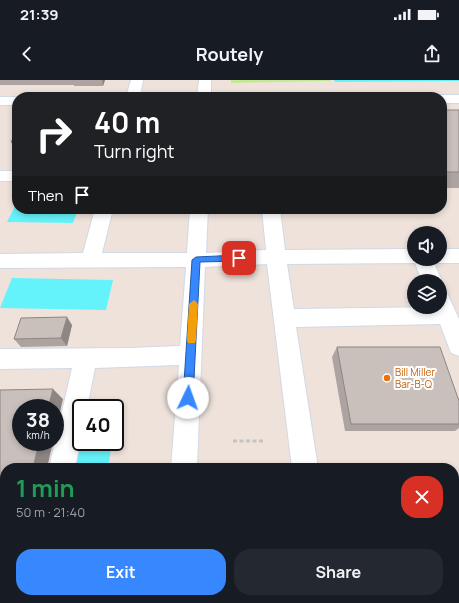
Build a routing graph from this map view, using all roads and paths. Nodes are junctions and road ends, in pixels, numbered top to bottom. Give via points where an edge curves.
1 (137, 80) edge
2 (205, 80) edge
3 (134, 92) edge
4 (204, 92) edge
5 (447, 99) edge
6 (459, 99) edge
7 (0, 101) edge
8 (12, 101) edge
9 (0, 176) edge
10 (12, 176) edge
11 (103, 214) edge
12 (199, 214) edge
13 (272, 214) edge
14 (407, 256) edge
15 (447, 256) edge
16 (459, 256) edge
17 (276, 257) junction
18 (0, 260) edge
19 (91, 260) junction
20 (196, 260) junction
21 (407, 310) edge
22 (446, 314) edge
23 (285, 318) junction
24 (459, 346) edge
25 (191, 355) junction
26 (0, 359) edge
27 (85, 359) junction
28 (233, 441) dead end
29 (264, 441) dead end
30 (63, 463) edge
31 (184, 463) edge
32 (304, 463) edge

1 - 3 street
2 - 4 street
5 - 6 street
7 - 8 street
9 - 10 street
11 - 19 street
12 - 20 street
13 - 17 street
14 - 17 street
15 - 16 street
17 - 20 street
17 - 23 street
18 - 19 street
19 - 20 street
20 - 25 street
21 - 23 street
22 - 24 street
23 - 32 street
25 - 27 street
25 - 31 street
26 - 27 street
27 - 30 street
28 - 29 path

